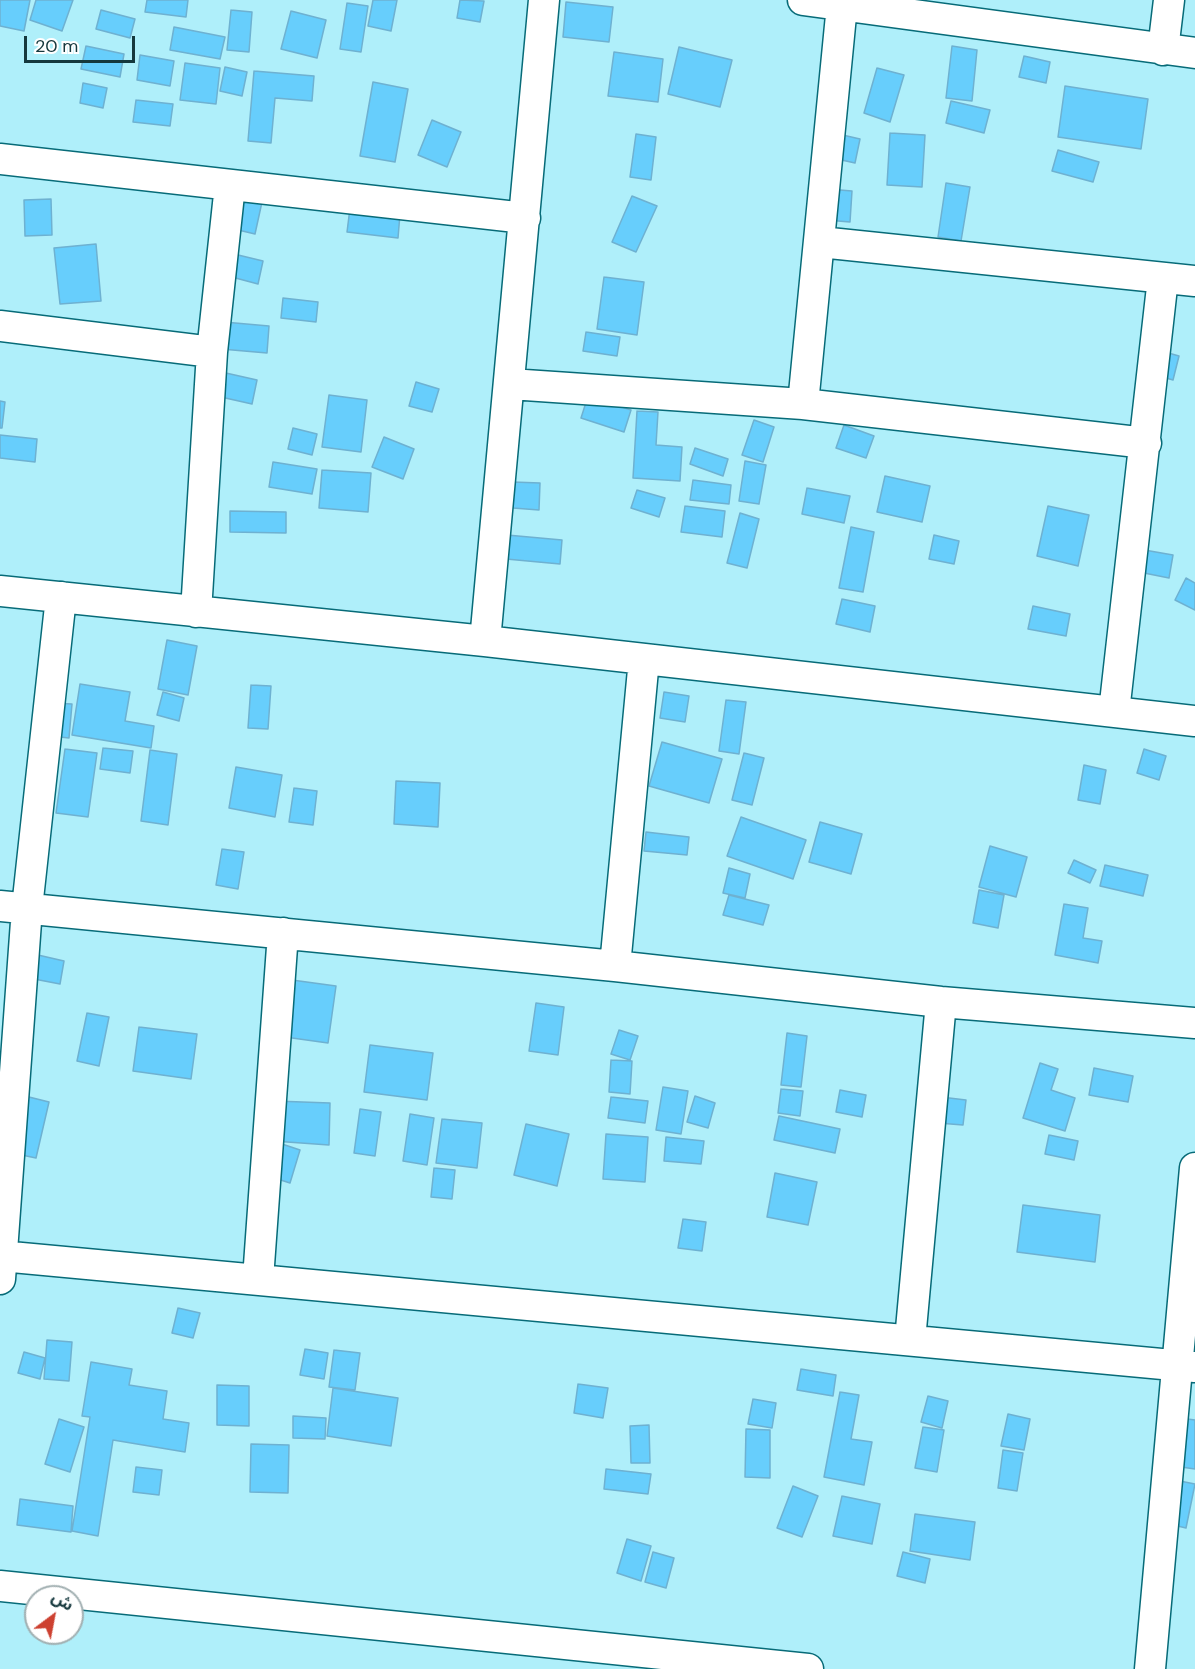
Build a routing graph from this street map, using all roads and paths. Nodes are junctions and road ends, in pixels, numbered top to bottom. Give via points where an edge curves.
1 (544, 0) edge
2 (803, 0) edge
3 (1169, 0) edge
4 (842, 5) junction
5 (1163, 50) junction
6 (1195, 53) edge
7 (0, 159) edge
8 (230, 185) junction
9 (525, 218) junction
10 (820, 242) junction
11 (1163, 278) junction
12 (1195, 281) edge
13 (0, 326) edge
14 (212, 352) junction
15 (510, 384) junction
16 (803, 404) junction
17 (1146, 443) junction
18 (0, 591) edge
19 (61, 597) junction
20 (196, 612) junction
21 (485, 641) junction
22 (644, 659) junction
23 (1114, 712) junction
24 (1195, 722) edge
25 (13, 907) edge
26 (283, 933) junction
27 (615, 966) junction
28 (941, 1002) junction
29 (1195, 1023) edge
30 (1195, 1168) edge
31 (1, 1264) edge
32 (258, 1280) junction
33 (910, 1340) junction
34 (1186, 1366) edge
35 (0, 1586) edge
36 (555, 1656) edge
37 (808, 1669) edge
38 (1150, 1669) edge

1 - 9 street
2 - 4 street
3 - 5 street
4 - 5 street
4 - 10 street
5 - 6 street
7 - 8 street
8 - 9 street
8 - 14 street
9 - 15 street
10 - 11 street
10 - 16 street
11 - 12 street
11 - 17 street
13 - 14 street
14 - 20 street
15 - 16 street
15 - 21 street
16 - 17 street
17 - 23 street
18 - 19 street
19 - 20 street
19 - 25 street
20 - 21 street
21 - 22 street
22 - 23 street
22 - 27 street
23 - 24 street
25 - 26 street
25 - 31 street
26 - 27 street
26 - 32 street
27 - 28 street
28 - 29 street
28 - 33 street
30 - 34 street
31 - 32 street
32 - 33 street
33 - 34 street
34 - 38 street
35 - 36 street
36 - 37 street

